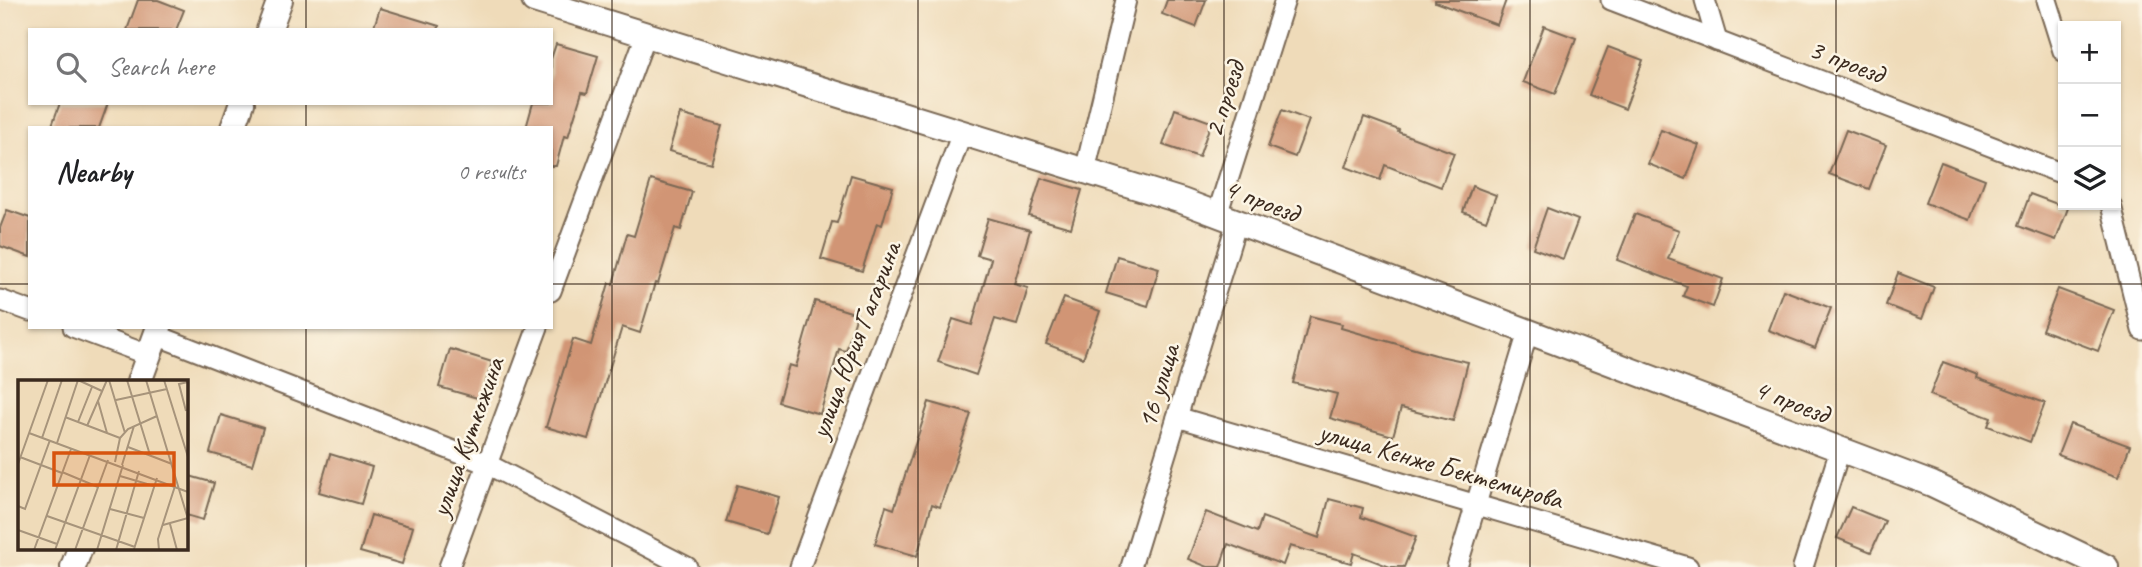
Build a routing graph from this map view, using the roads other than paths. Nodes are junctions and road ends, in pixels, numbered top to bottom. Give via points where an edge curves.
1 (280, 0) edge
2 (534, 0) edge
3 (1126, 0) edge
4 (1285, 0) edge
5 (1611, 0) edge
6 (1705, 0) edge
7 (2047, 0) edge
8 (270, 28) edge
9 (646, 34) junction
10 (2058, 35) edge
11 (1717, 41) junction
12 (241, 105) edge
13 (234, 126) edge
14 (962, 133) junction
15 (1085, 171) junction
16 (2058, 172) edge
17 (2112, 210) edge
18 (1227, 218) junction
19 (553, 286) edge
20 (0, 300) edge
21 (28, 310) edge
22 (86, 329) edge
23 (537, 329) edge
24 (2142, 330) edge
25 (1528, 332) junction
26 (154, 339) edge
27 (140, 380) edge
28 (1177, 417) junction
29 (1840, 450) junction
30 (487, 464) junction
31 (1476, 505) junction
32 (79, 550) edge
33 (73, 567) edge
34 (449, 567) edge
35 (687, 567) edge
36 (800, 567) edge
37 (1131, 567) edge
38 (1457, 567) edge
39 (1688, 567) edge
40 (1802, 567) edge
41 (2106, 567) edge

1 - 8 street
2 - 9 street, 4 проезд
3 - 15 street
4 - 18 street, 2 проезд
5 - 11 street, 3 проезд
6 - 11 street
7 - 10 street
9 - 14 street, 4 проезд
9 - 19 street
11 - 16 street, 3 проезд
12 - 13 street
14 - 15 street, 4 проезд
14 - 36 street, улица Юрия Гагарина
15 - 18 street, 4 проезд
17 - 24 street
18 - 25 street, 4 проезд
18 - 28 street, 16 улица
20 - 21 street
22 - 26 street
23 - 30 street, улица Куткожина
25 - 29 street, 4 проезд
25 - 31 street
26 - 27 street
26 - 30 street
28 - 31 street, улица Кенже Бектемирова
28 - 37 street, 16 улица
29 - 40 street
29 - 41 street, 4 проезд via 1932,484
30 - 34 street, улица Куткожина
30 - 35 street
31 - 38 street
31 - 39 street, улица Кенже Бектемирова
32 - 33 street

